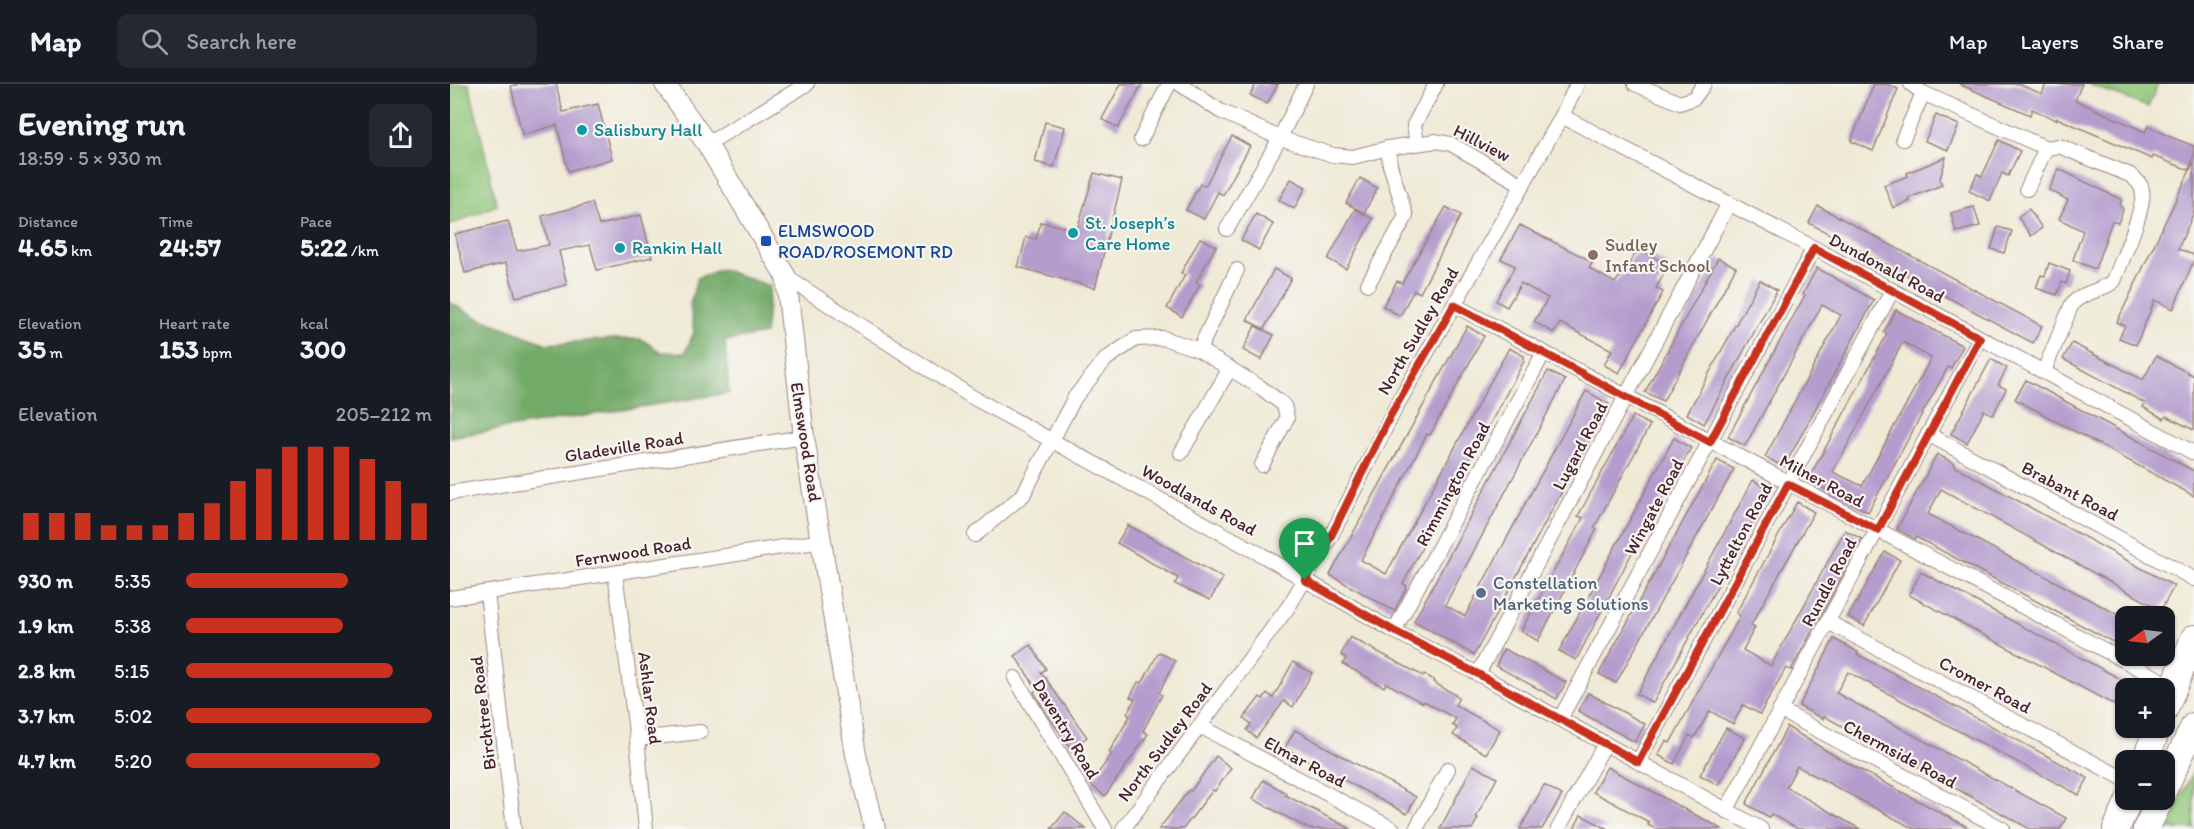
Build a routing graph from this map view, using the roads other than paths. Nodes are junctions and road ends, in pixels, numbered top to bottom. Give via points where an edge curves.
1 (665, 84) edge
2 (807, 84) edge
3 (1169, 84) edge
4 (1180, 84) edge
5 (1306, 84) edge
6 (1436, 84) edge
7 (1577, 84) edge
8 (1635, 84) edge
9 (1704, 84) edge
10 (1911, 84) edge
11 (1923, 93) junction
12 (1562, 116) junction
13 (1280, 138) junction
14 (1141, 139) dead end
15 (1903, 139) dead end
16 (1417, 143) junction
17 (707, 144) junction
18 (1388, 148) junction
19 (2046, 148) junction
20 (1523, 185) junction
21 (2027, 189) dead end
22 (1729, 203) junction
23 (1227, 229) dead end
24 (1814, 248) junction
25 (1237, 270) dead end
26 (786, 277) junction
27 (1368, 284) dead end
28 (1892, 291) junction
29 (1454, 305) junction
30 (1980, 338) junction
31 (1199, 350) junction
32 (1543, 354) junction
33 (1230, 368) junction
34 (2044, 371) junction
35 (1627, 397) junction
36 (1928, 434) junction
37 (804, 437) junction
38 (1053, 440) junction
39 (1710, 442) junction
40 (1181, 453) dead end
41 (2194, 453) edge
42 (1262, 465) dead end
43 (1788, 484) junction
44 (450, 493) edge
45 (1878, 530) junction
46 (975, 536) dead end
47 (822, 541) junction
48 (615, 573) junction
49 (2194, 579) edge
50 (1305, 580) junction
51 (487, 593) junction
52 (450, 598) edge
53 (1828, 622) junction
54 (1394, 631) junction
55 (2194, 638) edge
56 (1478, 674) junction
57 (1015, 678) dead end
58 (2157, 678) edge
59 (2175, 685) edge
60 (1780, 710) junction
61 (1560, 719) junction
62 (1200, 726) junction
63 (2194, 726) edge
64 (700, 732) dead end
65 (637, 739) junction
66 (1605, 744) junction
67 (1638, 762) junction
68 (2175, 766) edge
69 (1448, 770) dead end
70 (2115, 774) edge
71 (2124, 810) edge
72 (2155, 810) edge
73 (1726, 811) junction
74 (514, 829) edge
75 (646, 829) edge
76 (875, 829) edge
77 (1105, 829) edge
78 (1123, 829) edge
79 (1393, 829) edge
80 (1416, 829) edge
81 (1558, 829) edge
82 (1761, 829) edge
83 (2003, 829) edge
84 (2116, 829) edge
85 (2146, 829) edge

1 - 17 street, Elmswood Road
2 - 17 street
3 - 14 street
4 - 13 street, Hillview via 1220,111
5 - 13 street
6 - 16 street via 1414,125
7 - 12 street, North Sudley Road
8 - 9 street via 1680,103 1694,98
10 - 11 street
11 - 15 street
11 - 19 street
12 - 20 street, North Sudley Road
12 - 22 street, Dundonald Road
13 - 18 street, Hillview via 1333,155 1353,157
13 - 23 street
16 - 18 street, Hillview
16 - 20 street, Hillview via 1451,144
17 - 26 street, Elmswood Road
18 - 27 street via 1406,216
19 - 21 street
19 - 34 street via 2059,146 2130,175 2142,190 2143,204 2114,280 2072,304
20 - 29 street, North Sudley Road
22 - 24 street, Dundonald Road
22 - 35 street, Lugard Road
24 - 28 street, Dundonald Road
24 - 39 street, Wingate Road
25 - 31 street
26 - 37 street, Elmswood Road
26 - 38 street, Woodlands Road via 972,397
28 - 30 street, Dundonald Road
28 - 43 street, Lyttelton Road
29 - 32 street, Milner Road
29 - 50 street, North Sudley Road via 1390,416
30 - 34 street, Dundonald Road
30 - 36 street, Rundle Road
31 - 33 street
31 - 38 street via 1164,338 1136,339 1121,348 1106,359 1075,397
32 - 35 street, Milner Road
32 - 54 street, Rimmington Road
33 - 40 street
33 - 42 street via 1284,405 1287,418
34 - 41 street, Dundonald Road
35 - 39 street, Milner Road
35 - 56 street, Lugard Road
36 - 45 street, Rundle Road
36 - 49 street, Brabant Road
37 - 44 street, Gladeville Road
37 - 47 street, Elmswood Road
38 - 46 street via 1023,495
38 - 50 street, Woodlands Road
39 - 43 street, Milner Road
39 - 61 street, Wingate Road
43 - 45 street, Milner Road
43 - 67 street, Lyttelton Road
45 - 53 street, Rundle Road
45 - 58 street, Milner Road
47 - 48 street, Fernwood Road
47 - 76 street, Elmswood Road via 856,754
48 - 51 street, Fernwood Road
48 - 65 street, Ashlar Road
50 - 54 street, Woodlands Road
50 - 62 street, North Sudley Road
51 - 52 street, Fernwood Road
51 - 74 street, Birchtree Road
53 - 60 street, Rundle Road
53 - 70 street, Cromer Road
54 - 56 street, Woodlands Road
55 - 59 highway
56 - 61 street, Woodlands Road
57 - 77 street, Daventry Road
60 - 73 street, Rundle Road
60 - 83 street, Chermside Road
61 - 66 street, Woodlands Road
62 - 78 street, North Sudley Road
62 - 79 street, Elmar Road
63 - 68 highway
64 - 65 street
65 - 75 street, Ashlar Road
66 - 67 street, Woodlands Road
66 - 81 street
67 - 73 street, Woodlands Road
69 - 80 street
71 - 84 highway
72 - 85 highway
73 - 82 street, Woodlands Road

